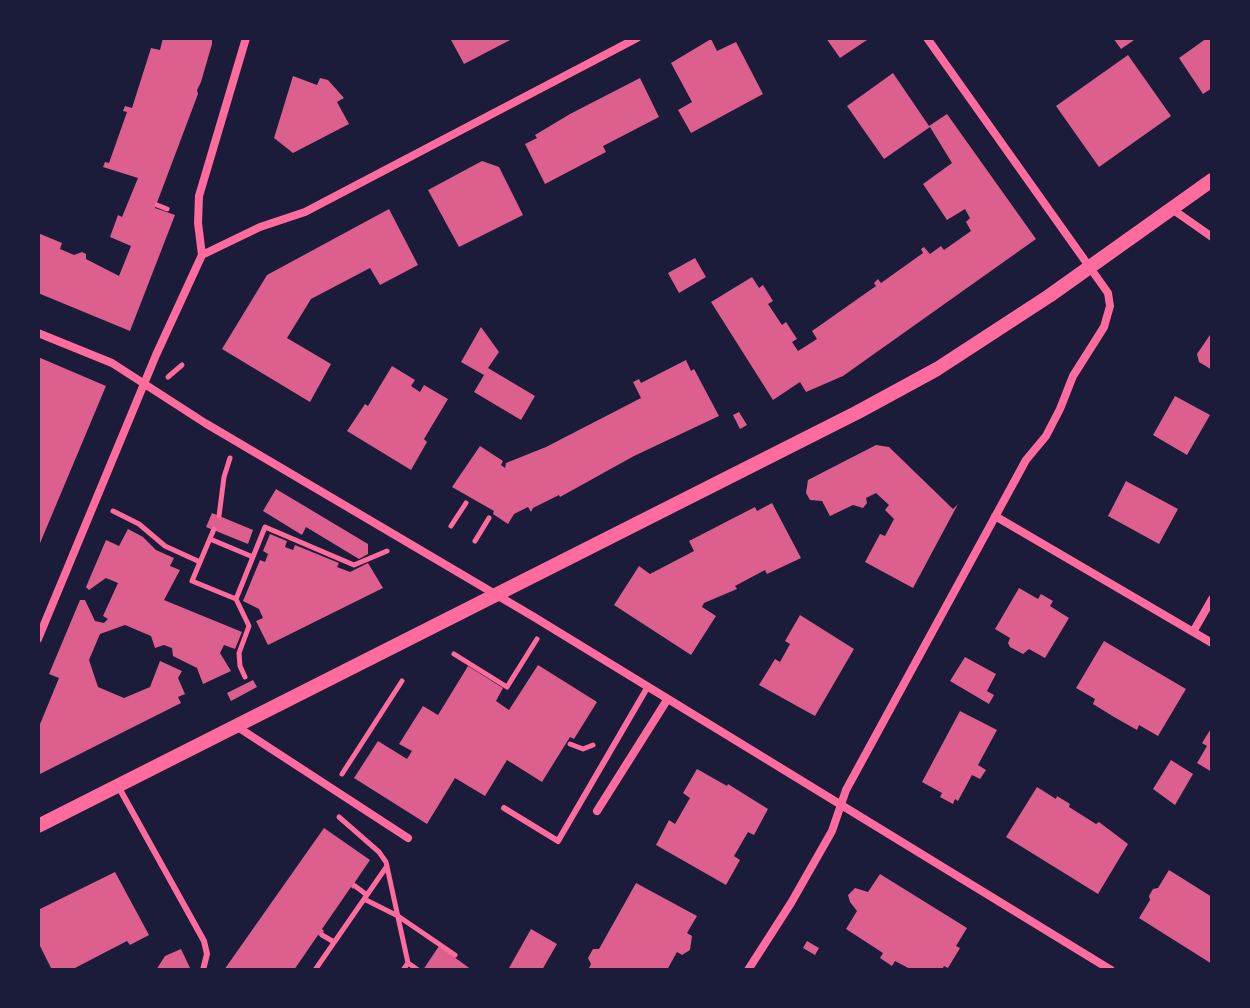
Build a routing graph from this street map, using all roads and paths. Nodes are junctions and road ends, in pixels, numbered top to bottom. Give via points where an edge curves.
1 (246, 38) edge
2 (637, 38) edge
3 (927, 38) edge
4 (1212, 180) edge
5 (157, 205) dead end
6 (167, 209) dead end
7 (1172, 209) junction
8 (1212, 237) edge
9 (202, 255) junction
10 (1090, 267) junction
11 (38, 333) edge
12 (182, 365) dead end
13 (168, 377) dead end
14 (144, 384) junction
15 (233, 454) dead end
16 (466, 503) dead end
17 (113, 511) dead end
18 (219, 516) dead end
19 (995, 516) junction
20 (489, 518) dead end
21 (451, 526) dead end
22 (214, 529) dead end
23 (210, 539) junction
24 (475, 541) dead end
25 (390, 549) dead end
26 (253, 557) junction
27 (200, 562) junction
28 (495, 594) junction
29 (236, 599) junction
30 (1212, 599) edge
31 (1193, 632) junction
32 (538, 638) dead end
33 (38, 639) edge
34 (1212, 643) edge
35 (454, 654) dead end
36 (245, 677) dead end
37 (402, 681) dead end
38 (647, 688) junction
39 (667, 700) junction
40 (235, 725) junction
41 (342, 774) dead end
42 (118, 786) junction
43 (840, 804) junction
44 (504, 808) dead end
45 (597, 811) dead end
46 (333, 812) dead end
47 (38, 826) edge
48 (408, 838) dead end
49 (387, 866) junction
50 (355, 886) dead end
51 (366, 897) junction
52 (398, 916) junction
53 (322, 935) dead end
54 (334, 942) junction
55 (455, 955) dead end
56 (408, 963) junction
57 (203, 970) edge
58 (315, 970) edge
59 (403, 970) edge
60 (418, 970) edge
61 (748, 970) edge
62 (1111, 970) edge

1 - 9 street via 199,196
2 - 9 street via 305,212
3 - 10 street
4 - 7 street
5 - 6 path
7 - 8 street
7 - 10 street
9 - 14 street
10 - 19 street via 1108,293 1104,327 1073,376 1046,436
10 - 28 street via 937,369
11 - 14 street via 112,363
12 - 13 path
14 - 28 street
14 - 33 street
15 - 18 path
16 - 21 path
17 - 27 path
19 - 31 street
19 - 43 street
20 - 24 path
22 - 23 path
23 - 26 path
23 - 27 path
25 - 26 path via 354,565 265,527
26 - 29 path
27 - 29 path via 192,581
28 - 38 street
28 - 40 street
29 - 36 path via 249,626 239,653
30 - 31 street
31 - 34 street
32 - 35 path via 507,687
37 - 41 path
38 - 39 street
38 - 44 lane via 558,841
39 - 43 street
39 - 45 street
40 - 42 street
40 - 48 street
42 - 47 street
42 - 57 lane via 204,941
43 - 61 street via 832,831
43 - 62 street
46 - 49 path via 379,852
49 - 51 path
49 - 52 path
50 - 51 path
51 - 52 path
51 - 54 path
52 - 55 path
52 - 56 path
53 - 54 path
54 - 58 path
56 - 59 path
56 - 60 path

